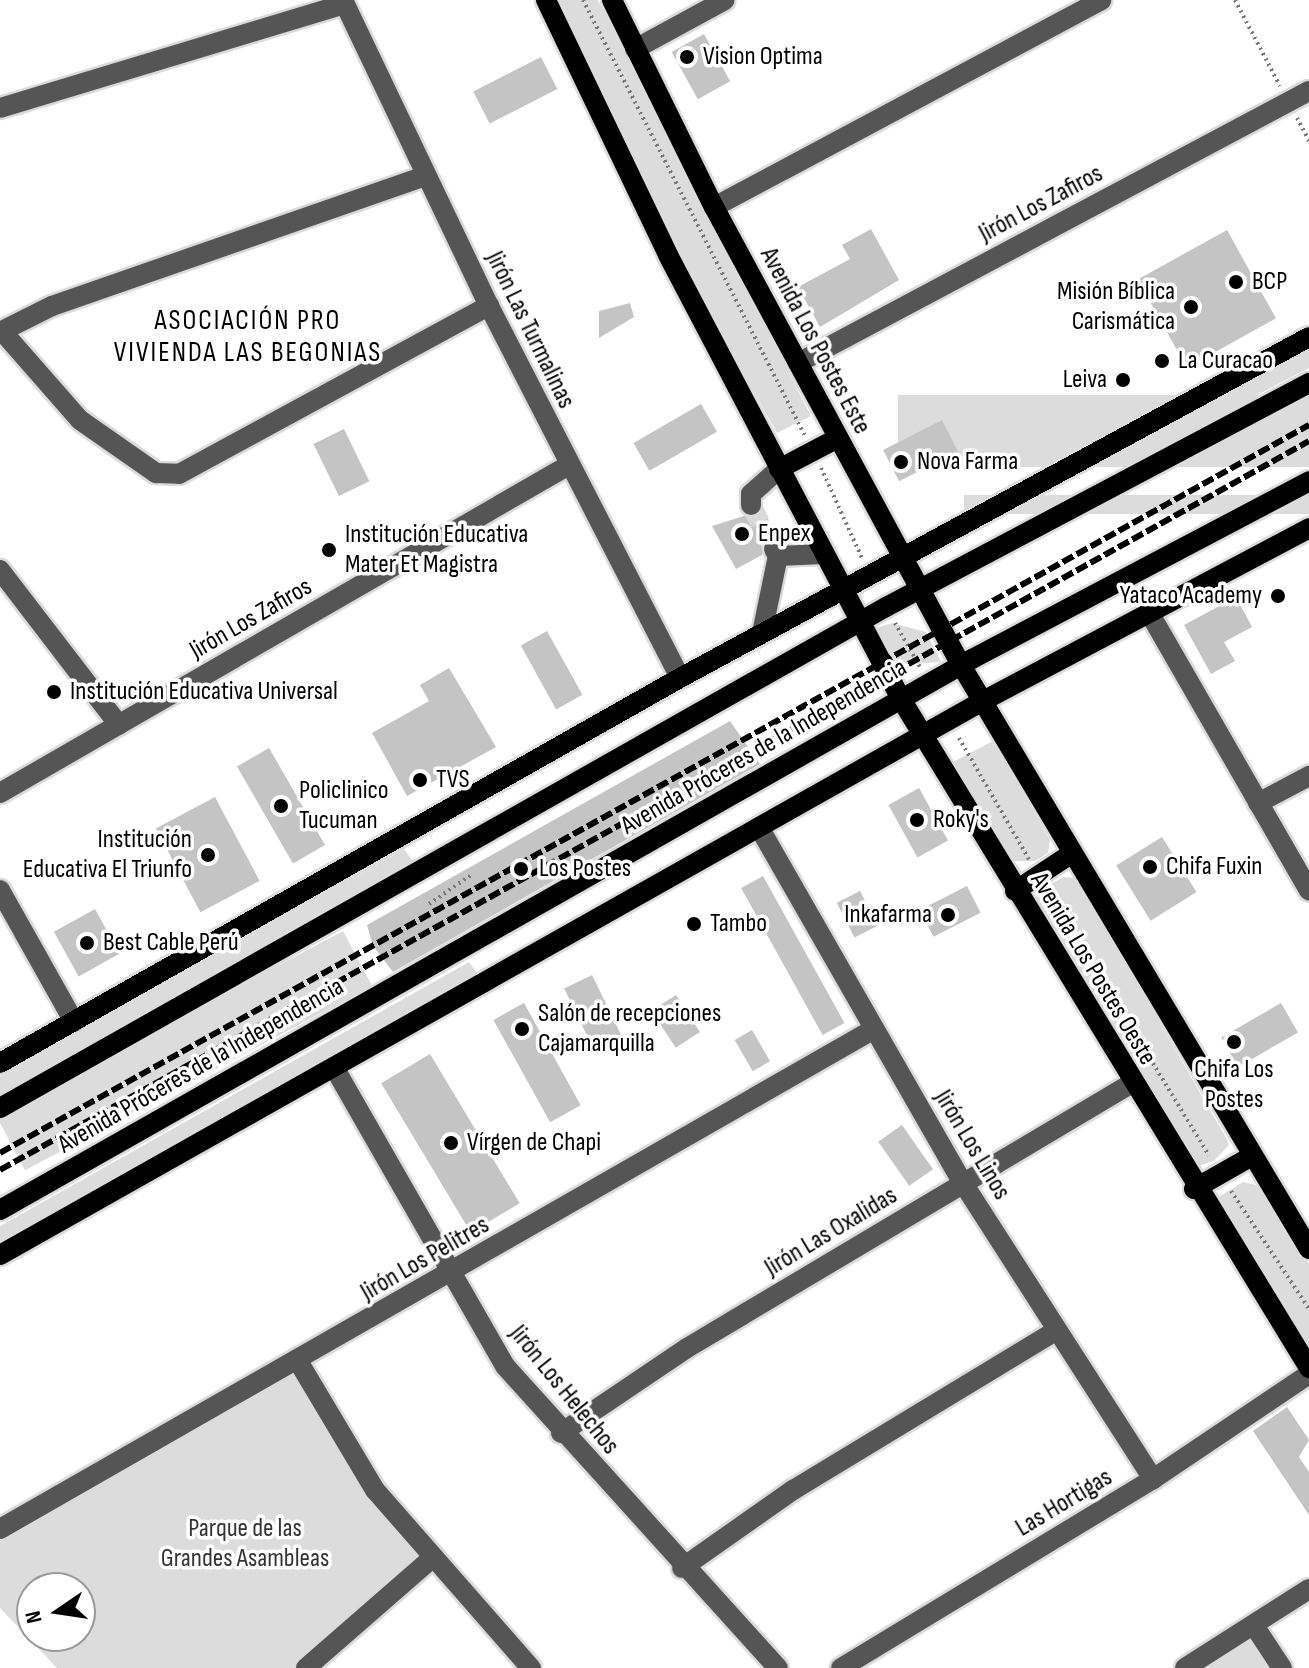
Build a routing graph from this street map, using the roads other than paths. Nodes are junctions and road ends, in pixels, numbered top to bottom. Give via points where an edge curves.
1 (546, 0) edge
2 (612, 0) edge
3 (725, 0) edge
4 (1101, 0) edge
5 (344, 2) edge
6 (635, 49) junction
7 (1309, 91) edge
8 (0, 108) edge
9 (426, 176) junction
10 (714, 207) junction
11 (489, 306) junction
12 (1, 331) edge
13 (1309, 337) edge
14 (798, 363) junction
15 (1309, 383) edge
16 (838, 438) junction
17 (569, 465) junction
18 (779, 469) junction
19 (1309, 481) edge
20 (751, 505) dead end
21 (1309, 528) edge
22 (824, 554) junction
23 (901, 556) junction
24 (0, 570) edge
25 (842, 590) junction
26 (919, 590) junction
27 (1150, 614) junction
28 (860, 621) junction
29 (762, 633) junction
30 (961, 665) junction
31 (680, 678) junction
32 (901, 699) junction
33 (981, 702) junction
34 (119, 725) junction
35 (922, 736) junction
36 (1309, 776) edge
37 (0, 793) edge
38 (1258, 803) junction
39 (760, 829) junction
40 (1071, 854) junction
41 (0, 890) edge
42 (1309, 890) edge
43 (1015, 891) junction
44 (74, 1022) junction
45 (874, 1029) junction
46 (0, 1063) edge
47 (335, 1069) junction
48 (1132, 1083) junction
49 (0, 1108) edge
50 (1252, 1156) junction
51 (963, 1183) junction
52 (1194, 1189) junction
53 (0, 1210) edge
54 (1307, 1243) edge
55 (0, 1255) edge
56 (450, 1275) junction
57 (1056, 1331) junction
58 (298, 1361) junction
59 (1309, 1371) edge
60 (561, 1433) junction
61 (1153, 1479) junction
62 (0, 1529) edge
63 (430, 1560) junction
64 (682, 1568) junction
65 (1309, 1589) edge
66 (1255, 1627) junction
67 (306, 1668) edge
68 (531, 1668) edge
69 (778, 1668) edge
70 (841, 1668) edge
71 (1185, 1668) edge
72 (1282, 1668) edge

1 - 18 main road
2 - 6 main road, Avenida Los Postes Este
3 - 6 street
4 - 10 street
5 - 8 street
5 - 9 street, Jirón Las Turmalinas
6 - 10 main road, Avenida Los Postes Este
7 - 14 street, Jirón Los Zafiros
9 - 11 street, Jirón Las Turmalinas
9 - 12 street via 52,306
10 - 14 main road, Avenida Los Postes Este
11 - 12 street via 179,474 156,473 80,420
11 - 17 street, Jirón Las Turmalinas
13 - 23 main road
14 - 16 main road, Avenida Los Postes Este
15 - 26 main road
16 - 18 main road
16 - 23 main road, Avenida Los Postes Este
17 - 31 street, Jirón Las Turmalinas
17 - 34 street, Jirón Los Zafiros
18 - 20 street via 751,494
18 - 22 main road
19 - 30 main road, Avenida Próceres de la Independencia
21 - 27 main road
22 - 25 main road
22 - 29 street via 776,552
23 - 25 main road
23 - 26 main road, Avenida Los Postes Este
24 - 34 street
25 - 28 main road, Avenida Los Postes Oeste
25 - 29 main road
26 - 28 main road
26 - 30 main road, Avenida Los Postes Este
27 - 33 main road
27 - 38 street
28 - 32 main road, Avenida Los Postes Oeste
28 - 49 main road
29 - 31 main road
30 - 32 main road, Avenida Próceres de la Independencia
30 - 33 main road, Avenida Los Postes Este
31 - 44 main road
32 - 35 main road, Avenida Los Postes Oeste
32 - 53 main road, Avenida Próceres de la Independencia
33 - 35 main road
33 - 40 main road, Avenida Los Postes Oeste
34 - 37 street, Jirón Los Zafiros
35 - 39 main road
35 - 43 main road, Avenida Los Postes Oeste
36 - 38 street
38 - 42 street
39 - 45 street, Jirón Los Linos
39 - 47 main road
40 - 43 main road
40 - 50 main road, Avenida Los Postes Oeste
41 - 44 street
43 - 48 main road, Avenida Los Postes Oeste
44 - 46 main road
45 - 51 street, Jirón Los Linos
45 - 56 street, Jirón Los Pelitres
47 - 55 main road
47 - 56 street, Jirón Los Helechos
48 - 51 street, Jirón Las Oxalidas
48 - 52 main road, Avenida Los Postes Oeste
50 - 52 main road
50 - 54 main road, Avenida Los Postes Oeste
51 - 57 street, Jirón Los Linos
51 - 60 street, Jirón Las Oxalidas via 687,1348
52 - 59 main road, Avenida Los Postes Oeste
56 - 58 street, Jirón Los Pelitres
56 - 60 street, Jirón Los Helechos via 505,1366
57 - 61 street, Jirón Los Linos
57 - 64 street via 782,1497
58 - 62 street, Jirón Los Pelitres
58 - 63 street via 354,1458
59 - 61 street, Las Hortigas
60 - 64 street, Jirón Los Helechos
61 - 70 street, Las Hortigas
63 - 67 street
63 - 68 street
64 - 69 street, Jirón Los Helechos
65 - 66 street
66 - 71 street
66 - 72 street

